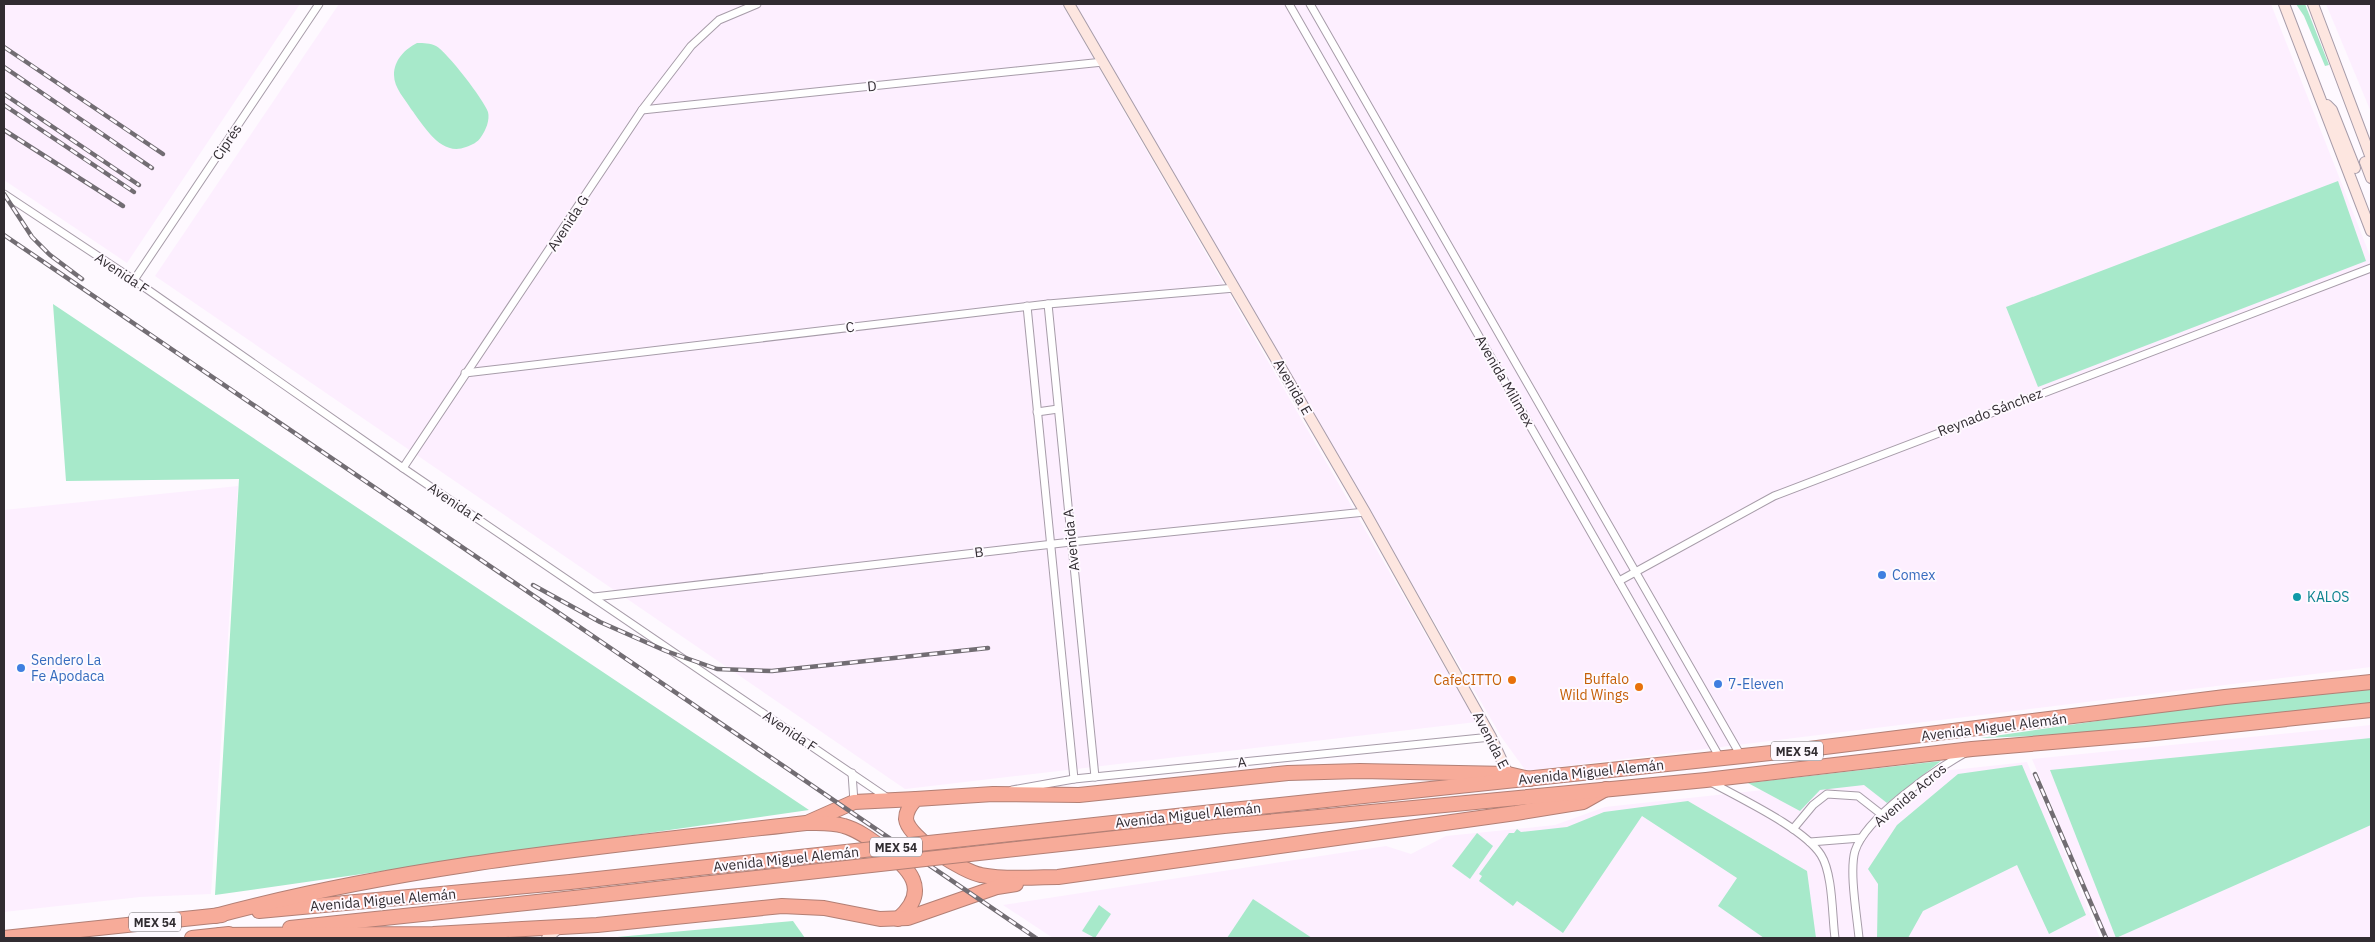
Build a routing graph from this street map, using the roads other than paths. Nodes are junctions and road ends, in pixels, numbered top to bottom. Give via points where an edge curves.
1 (319, 4) edge
2 (757, 4) edge
3 (1069, 4) edge
4 (1289, 4) edge
5 (1310, 4) edge
6 (2284, 4) edge
7 (2313, 4) edge
8 (1102, 62) junction
9 (642, 110) junction
10 (2367, 134) edge
11 (2369, 159) edge
12 (2352, 170) junction
13 (2371, 178) edge
14 (4, 194) edge
15 (2371, 231) edge
16 (2371, 268) edge
17 (134, 280) junction
18 (1236, 288) junction
19 (1048, 304) junction
20 (1027, 306) junction
21 (465, 373) junction
22 (1058, 409) junction
23 (1038, 412) junction
24 (403, 468) junction
25 (1365, 512) junction
26 (1071, 542) junction
27 (1050, 544) junction
28 (1635, 571) junction
29 (1619, 581) junction
30 (594, 597) junction
31 (2371, 682) edge
32 (2371, 710) edge
33 (1491, 737) junction
34 (1972, 749) junction
35 (1741, 756) junction
36 (1720, 758) junction
37 (852, 773) junction
38 (1508, 774) junction
39 (1095, 777) junction
40 (1074, 779) junction
41 (1530, 779) junction
42 (1706, 780) junction
43 (1606, 789) junction
44 (993, 794) junction
45 (889, 798) junction
46 (916, 799) junction
47 (854, 802) junction
48 (907, 812) junction
49 (1881, 814) junction
50 (806, 823) junction
51 (1793, 829) junction
52 (1861, 838) junction
53 (1810, 842) junction
54 (1058, 878) junction
55 (215, 916) junction
56 (898, 919) junction
57 (560, 927) junction
58 (220, 935) junction
59 (4, 938) edge
60 (192, 938) edge
61 (547, 938) edge
62 (1835, 938) edge
63 (1859, 938) edge

1 - 17 street, Ciprés
2 - 9 street, Avenida G via 719,20 701,34
3 - 8 main road, Avenida E
4 - 29 street, Avenida Milimex
5 - 28 street, Avenida Milimex
6 - 12 main road via 2319,97
7 - 10 main road
8 - 9 street, D
8 - 18 main road, Avenida E
9 - 21 street, Avenida G
10 - 11 main road
11 - 12 street
11 - 13 main road
12 - 15 main road
14 - 17 street, Avenida F
16 - 28 street, Reynado Sánchez via 1774,496
17 - 24 street, Avenida F
18 - 19 street, C
18 - 25 main road, Avenida E
19 - 20 street, C
19 - 22 street, Avenida A
20 - 21 street, C
20 - 23 street, Avenida A
21 - 24 street, Avenida G
22 - 23 street
22 - 26 street, Avenida A
23 - 27 street, Avenida A
24 - 30 street, Avenida F
25 - 26 street, B
25 - 33 main road, Avenida E
26 - 27 street, B
26 - 39 street, Avenida A
27 - 30 street, B
27 - 40 street, Avenida A
28 - 29 street, Reynado Sánchez
28 - 35 street, Avenida Milimex
29 - 36 street, Avenida Milimex
30 - 37 street, Avenida F
31 - 35 highway, Avenida Miguel Alemán / MEX 54
32 - 34 highway, Avenida Miguel Alemán / MEX 54
33 - 38 main road, Avenida E
33 - 39 street, A
34 - 42 highway, Avenida Miguel Alemán / MEX 54
34 - 49 street, Avenida Acros via 1946,764
35 - 36 highway, Avenida Miguel Alemán / MEX 54
36 - 41 highway, Avenida Miguel Alemán / MEX 54
37 - 45 street, Avenida F
37 - 47 street
38 - 41 highway
38 - 44 highway via 1360,770 1079,795
39 - 40 street, A
40 - 44 street, A
41 - 55 highway, Avenida Miguel Alemán / MEX 54, bridge via 580,881
42 - 43 highway, Avenida Miguel Alemán / MEX 54
42 - 51 street
43 - 54 highway via 1583,802 1516,813
43 - 58 highway, Avenida Miguel Alemán / MEX 54, bridge via 1224,826
44 - 46 highway
45 - 46 highway
45 - 47 highway
45 - 48 street, Avenida F
46 - 48 highway
47 - 50 highway
48 - 54 highway via 906,820 914,834 967,871 999,878
49 - 51 street via 1858,796 1827,794
49 - 52 street, Avenida Acros
50 - 55 highway via 507,858 356,883
50 - 56 highway via 853,829 906,868 912,876 914,893 910,908
51 - 53 street
52 - 53 street
52 - 63 street, Avenida Acros via 1853,868
53 - 62 street via 1822,856 1827,872
54 - 56 highway via 997,887 919,916
55 - 59 highway, Avenida Miguel Alemán / MEX 54
56 - 57 highway via 782,906
57 - 58 highway via 433,934
57 - 61 main road
58 - 60 highway, Avenida Miguel Alemán / MEX 54

